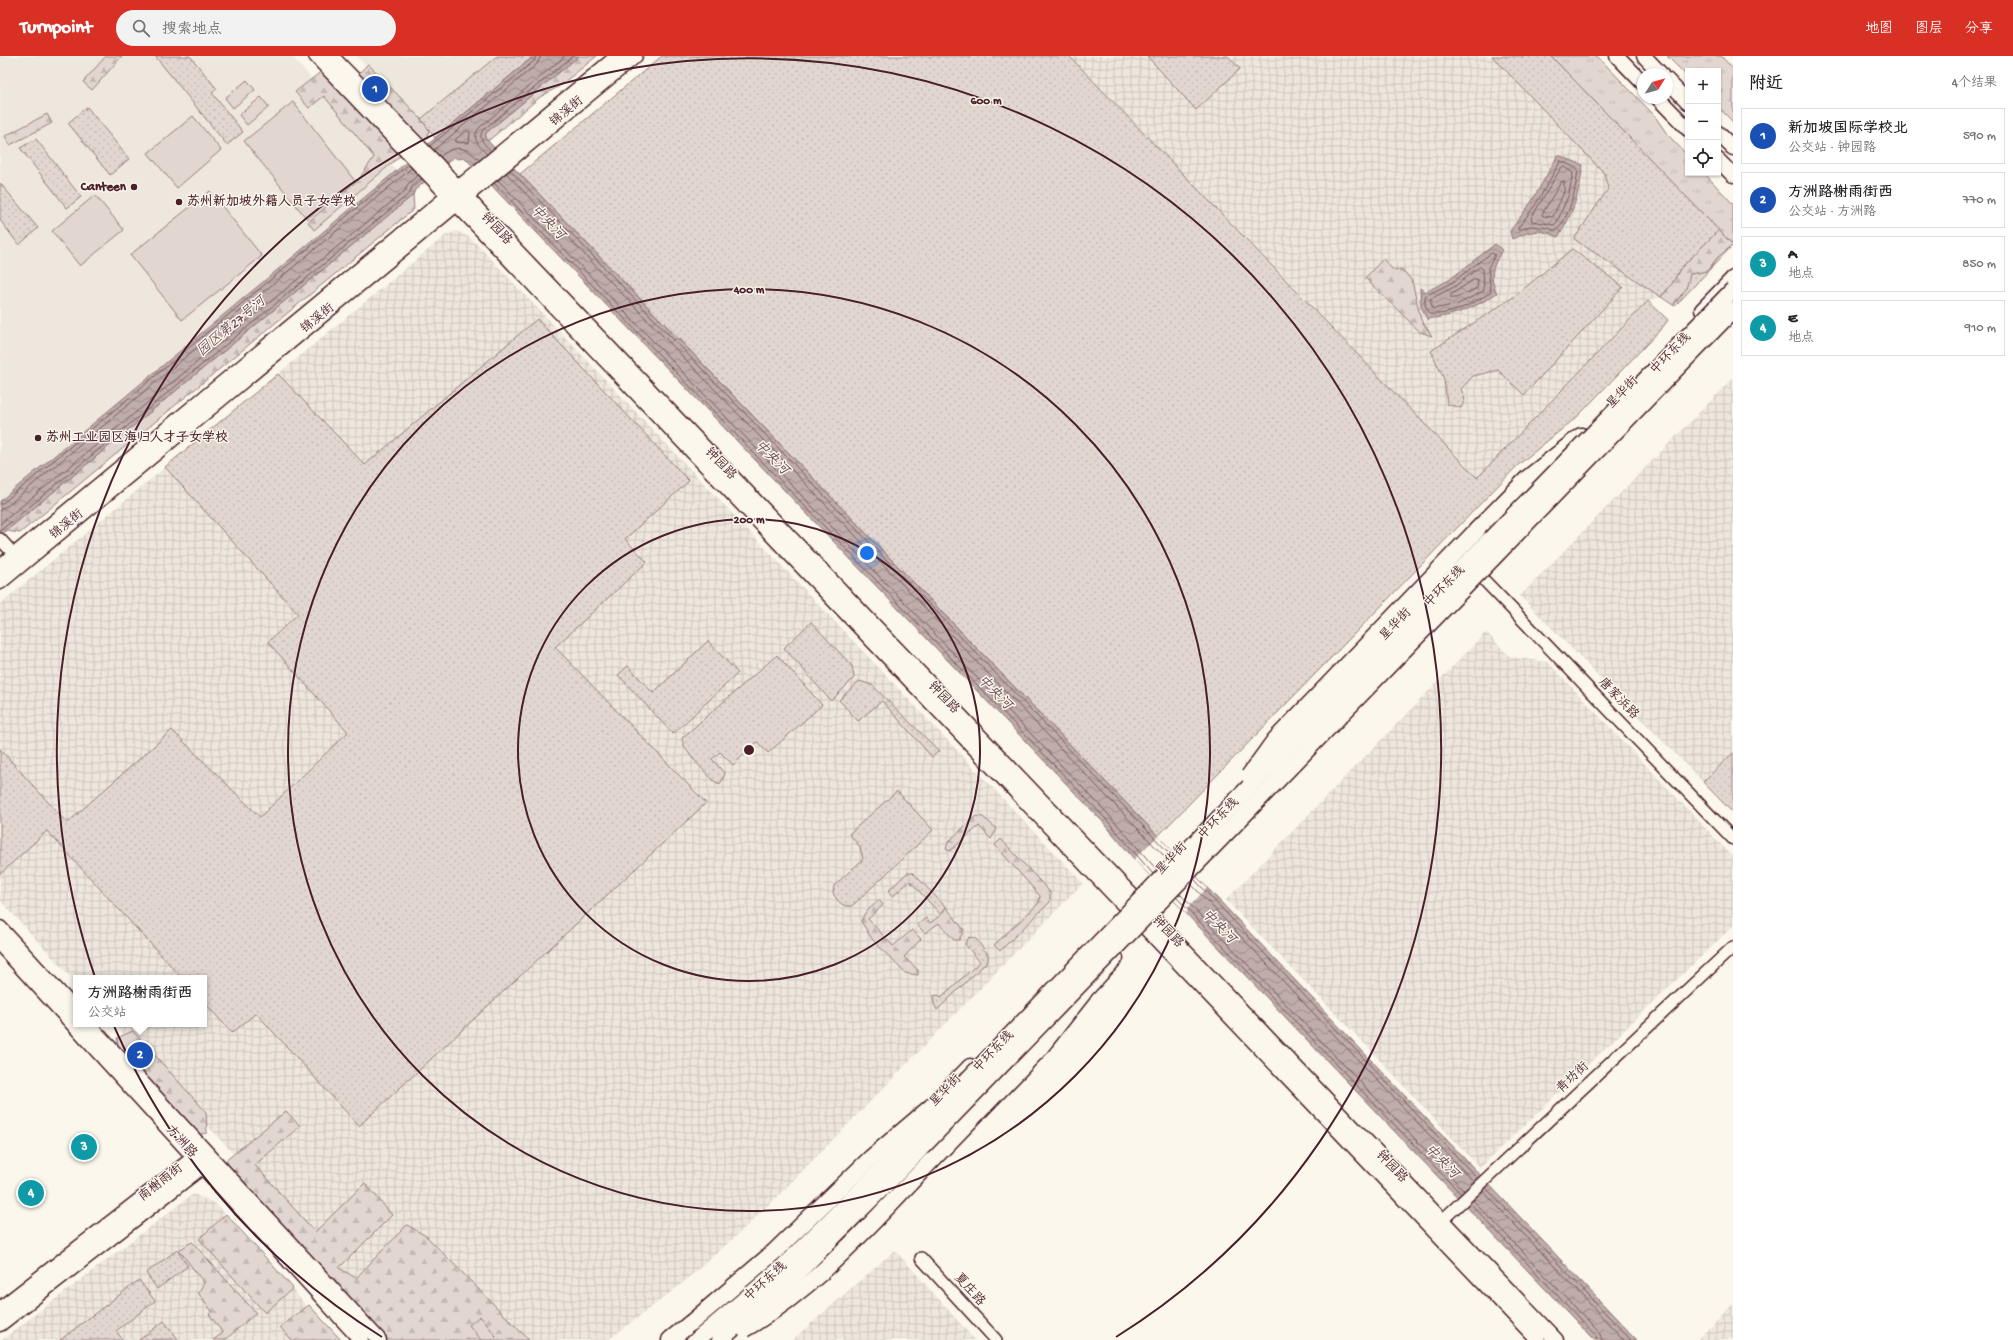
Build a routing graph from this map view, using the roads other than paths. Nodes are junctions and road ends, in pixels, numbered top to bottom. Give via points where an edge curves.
1 (316, 56) edge
2 (331, 56) edge
3 (618, 56) edge
4 (635, 56) edge
5 (1617, 56) edge
6 (1644, 56) edge
7 (1656, 68) edge
8 (1637, 77) edge
9 (1673, 86) edge
10 (1685, 99) edge
11 (1664, 104) edge
12 (1685, 126) edge
13 (1721, 136) edge
14 (1733, 148) edge
15 (415, 150) junction
16 (505, 157) junction
17 (1721, 163) edge
18 (1733, 175) edge
19 (457, 196) junction
20 (1733, 278) edge
21 (1733, 290) edge
22 (1733, 300) edge
23 (1733, 310) edge
24 (1733, 321) edge
25 (1675, 381) junction
26 (1581, 436) junction
27 (0, 540) edge
28 (18, 559) junction
29 (0, 567) edge
30 (1483, 579) junction
31 (0, 582) edge
32 (1222, 815) junction
33 (1733, 839) edge
34 (1130, 903) junction
35 (1149, 922) junction
36 (0, 928) edge
37 (0, 944) edge
38 (1733, 947) edge
39 (1083, 993) junction
40 (73, 1008) edge
41 (73, 1022) edge
42 (78, 1027) edge
43 (91, 1027) edge
44 (974, 1073) junction
45 (202, 1159) junction
46 (1438, 1225) junction
47 (921, 1258) dead end
48 (0, 1309) edge
49 (0, 1324) edge
50 (361, 1340) edge
51 (379, 1340) edge
52 (670, 1340) edge
53 (682, 1340) edge
54 (697, 1340) edge
55 (720, 1340) edge
56 (726, 1340) edge
57 (730, 1340) edge
58 (996, 1340) edge
59 (1538, 1340) edge
60 (1556, 1340) edge

1 - 15 main road, 钟园路
2 - 15 main road, 钟园路
3 - 16 main road, 锦溪街
4 - 16 main road, 锦溪街
5 - 8 main road
6 - 7 main road
9 - 10 main road
11 - 12 main road
13 - 14 main road
15 - 19 main road, 钟园路
16 - 19 main road, 锦溪街
17 - 18 main road
19 - 28 main road, 锦溪街
19 - 34 main road, 钟园路
20 - 26 main road, 星华街
21 - 32 highway, 中环东线, bridge
22 - 25 main road via 1691,342
23 - 55 highway, 中环东线, bridge via 892,1179 794,1276
24 - 25 main road, 星华街
25 - 30 main road, 星华街
26 - 32 highway, bridge via 1528,478 1275,740
26 - 34 main road, 星华街 via 1280,743
27 - 28 street
28 - 29 main road, 锦溪街
28 - 31 main road, 锦溪街
30 - 33 street, 唐家浜路
30 - 35 main road, 星华街
32 - 44 highway, 中环东线, bridge
34 - 35 main road, 钟园路
34 - 53 main road, 星华街 via 876,1162 737,1294
35 - 39 main road, 星华街
35 - 46 main road, 钟园路
36 - 40 main road
37 - 41 main road, 方洲路
38 - 46 street, 青坊街
39 - 56 highway, bridge via 1038,1050 847,1247 805,1286 766,1317
39 - 57 main road, 星华街 via 800,1282
42 - 45 main road, 方洲路
43 - 45 main road, 方洲路
44 - 52 highway, bridge via 914,1120 774,1252
44 - 54 highway, 中环东线, bridge via 812,1239 756,1291
45 - 48 main road, 南榭雨街
45 - 49 main road, 南榭雨街
45 - 50 main road, 方洲路
45 - 51 main road, 方洲路
46 - 59 main road, 钟园路
46 - 60 main road, 钟园路
47 - 58 street, 夏庄路

